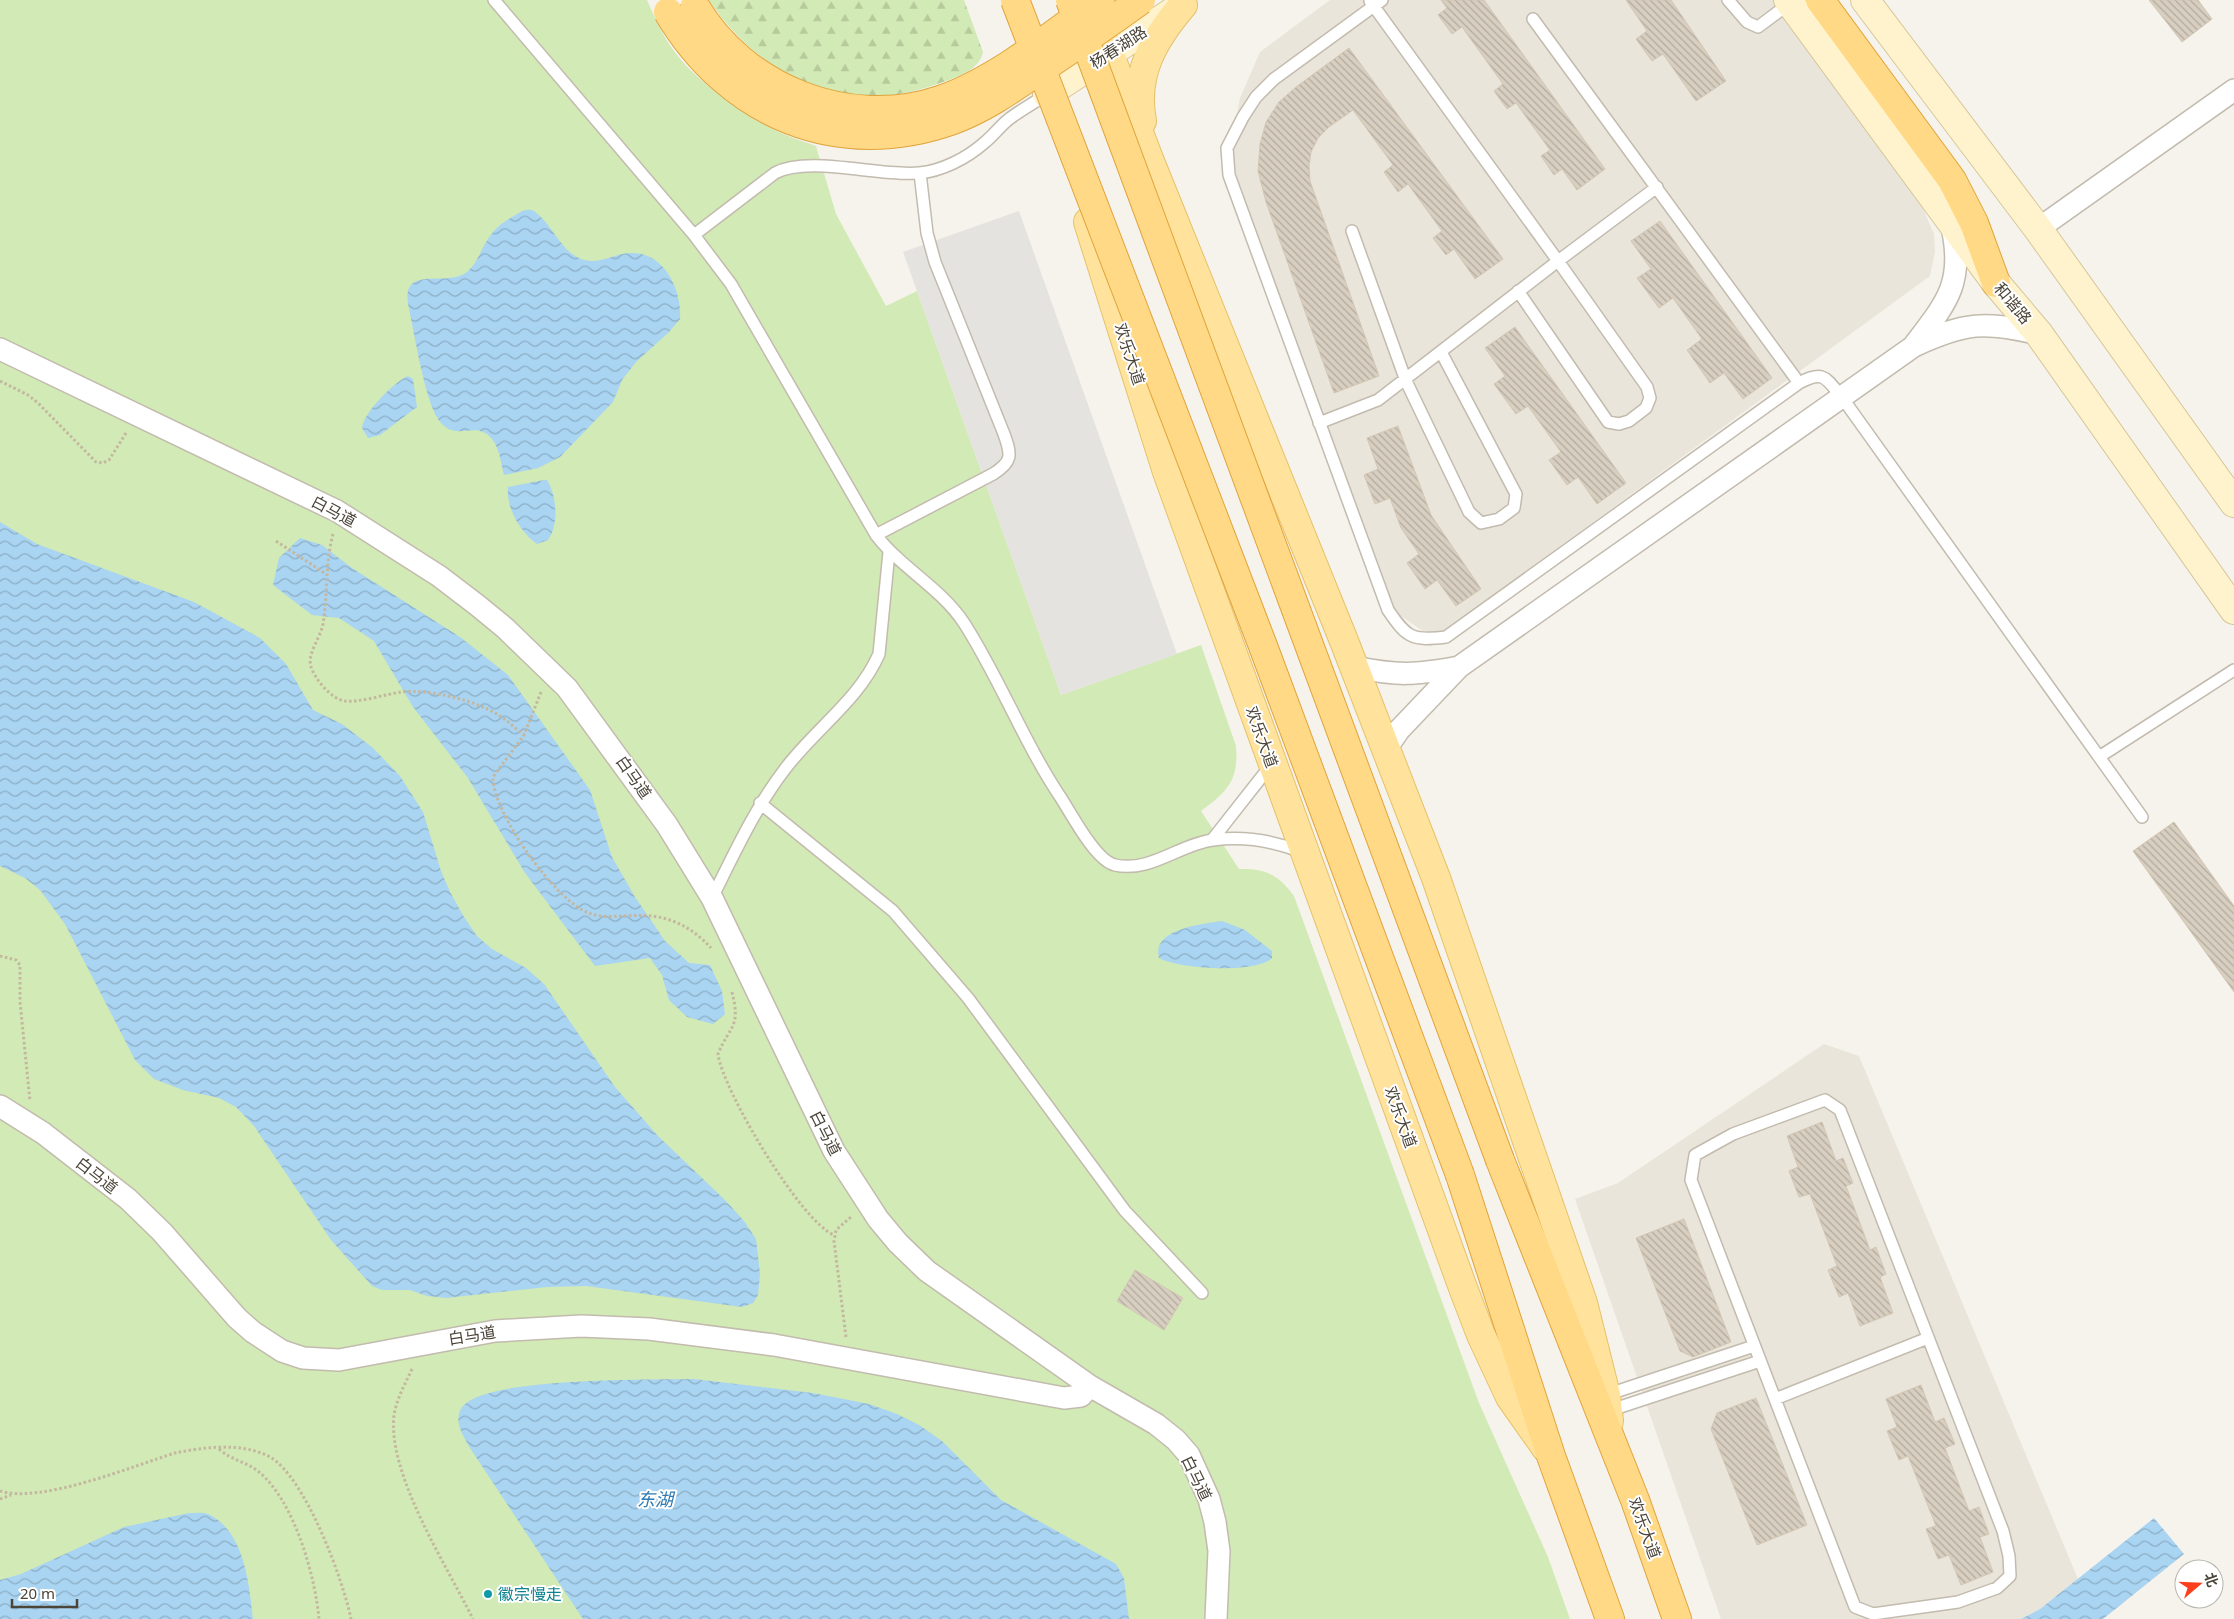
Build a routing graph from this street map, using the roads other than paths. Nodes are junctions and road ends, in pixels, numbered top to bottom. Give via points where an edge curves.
1 (494, 0) edge
2 (664, 0) edge
3 (692, 0) edge
4 (1014, 0) edge
5 (1141, 0) edge
6 (1728, 0) edge
7 (1820, 0) edge
8 (1865, 0) edge
9 (1093, 2) edge
10 (1186, 2) edge
11 (1375, 2) edge
12 (1789, 2) edge
13 (1533, 19) dead end
14 (1109, 53) junction
15 (1031, 54) junction
16 (2234, 90) edge
17 (1047, 94) junction
18 (1007, 121) junction
19 (1149, 159) junction
20 (920, 174) junction
21 (1657, 188) junction
22 (1952, 223) junction
23 (2038, 229) junction
24 (1352, 231) dead end
25 (694, 235) junction
26 (1558, 261) junction
27 (1996, 283) junction
28 (1518, 292) junction
29 (2039, 334) junction
30 (1914, 346) junction
31 (0, 349) edge
32 (1441, 352) junction
33 (1406, 381) junction
34 (1799, 382) junction
35 (1841, 396) junction
36 (1320, 423) junction
37 (2234, 504) edge
38 (876, 535) junction
39 (889, 552) junction
40 (2234, 610) edge
41 (1354, 667) junction
42 (1459, 667) junction
43 (2234, 670) edge
44 (1386, 749) junction
45 (2100, 757) junction
46 (1272, 765) junction
47 (760, 803) junction
48 (2142, 817) dead end
49 (1212, 840) junction
50 (1304, 853) junction
51 (712, 898) junction
52 (0, 1106) edge
53 (1202, 1293) dead end
54 (1928, 1338) junction
55 (1754, 1346) junction
56 (1760, 1361) junction
57 (1090, 1386) junction
58 (1775, 1399) junction
59 (1608, 1414) junction
60 (1552, 1456) junction
61 (1216, 1619) edge
62 (1610, 1619) edge
63 (1677, 1619) edge

1 - 25 lane
2 - 5 highway, bridge via 698,55 755,103 770,112 812,126 865,134 911,131 953,120 978,109
3 - 9 highway, bridge via 705,23 723,44 738,59 772,82 813,100 862,109 928,104 971,86 1030,50
4 - 15 main road, 欢乐大道
4 - 60 highway, 欢乐大道, bridge via 1263,646 1460,1175
6 - 12 lane via 1747,22 1758,27
7 - 27 highway via 1952,180 1969,211
8 - 23 main road
9 - 14 main road, 欢乐大道
9 - 15 main road
9 - 59 highway, 欢乐大道, bridge via 1500,1160
10 - 14 main road, 杨春湖路
10 - 19 main road via 1162,29 1143,71 1139,92
11 - 26 lane
11 - 36 lane via 1274,79 1243,117 1227,148 1229,175
12 - 22 main road, 和谐路
13 - 21 lane
14 - 17 main road, 杨春湖路
14 - 19 main road, 欢乐大道
15 - 17 main road, 欢乐大道
15 - 18 lane
16 - 23 street
17 - 18 lane
17 - 46 main road, 欢乐大道 via 1167,472
18 - 20 lane via 968,156
19 - 41 main road, 欢乐大道
20 - 25 lane via 807,166 785,169
20 - 38 lane via 935,262 1010,457 1008,464 993,474
21 - 26 lane
21 - 34 lane
22 - 27 main road, 和谐路
22 - 30 street via 1958,261 1954,281 1945,303
23 - 37 main road
24 - 33 lane
25 - 38 lane via 731,284
26 - 28 lane
26 - 28 lane via 1647,387 1650,398 1646,408 1629,421 1619,424 1608,422
27 - 29 main road, 和谐路
28 - 32 lane
29 - 30 street via 1981,325 1947,332
29 - 40 main road, 和谐路
30 - 35 street
31 - 51 street, 白马道 via 337,511 439,576 505,628 547,667 586,712 667,825
32 - 33 lane
32 - 33 lane via 1516,494 1514,508 1499,519 1481,523 1469,512
33 - 36 lane via 1378,400
34 - 35 lane via 1820,376 1827,379
34 - 36 lane via 1446,637 1420,640 1401,630 1388,610
35 - 42 street
35 - 45 lane
38 - 39 lane
39 - 47 lane via 879,654 875,663 864,682 786,767
39 - 49 lane via 943,597 963,622 1047,778 1100,856 1114,865 1134,866
41 - 42 street via 1394,675
41 - 44 main road, 欢乐大道
42 - 44 street via 1399,730
43 - 45 lane
44 - 59 main road, 欢乐大道 via 1436,878 1583,1303
45 - 48 lane
46 - 49 lane
46 - 50 main road, 欢乐大道
47 - 51 lane
47 - 53 lane via 893,911 968,998 1125,1210
49 - 50 lane via 1272,842
50 - 60 main road, 欢乐大道 via 1481,1335 1510,1397
51 - 57 street, 白马道 via 834,1150 869,1206 898,1243 927,1271
52 - 57 street, 白马道 via 43,1133 128,1199 162,1232 237,1318 264,1341 303,1358 360,1357 494,1331 581,1326 649,1329 774,1345 1064,1398 1081,1396
54 - 55 lane via 1840,1110 1825,1100 1733,1134 1695,1155 1691,1180
54 - 58 lane
54 - 58 lane via 2003,1532 2010,1576 1997,1588 1958,1602 1911,1609 1873,1614 1855,1607
55 - 56 lane
55 - 59 lane
56 - 58 lane
56 - 59 lane
57 - 61 street, 白马道 via 1156,1424 1189,1455 1209,1499 1215,1522 1219,1551
59 - 63 highway, 欢乐大道
60 - 62 highway, 欢乐大道

